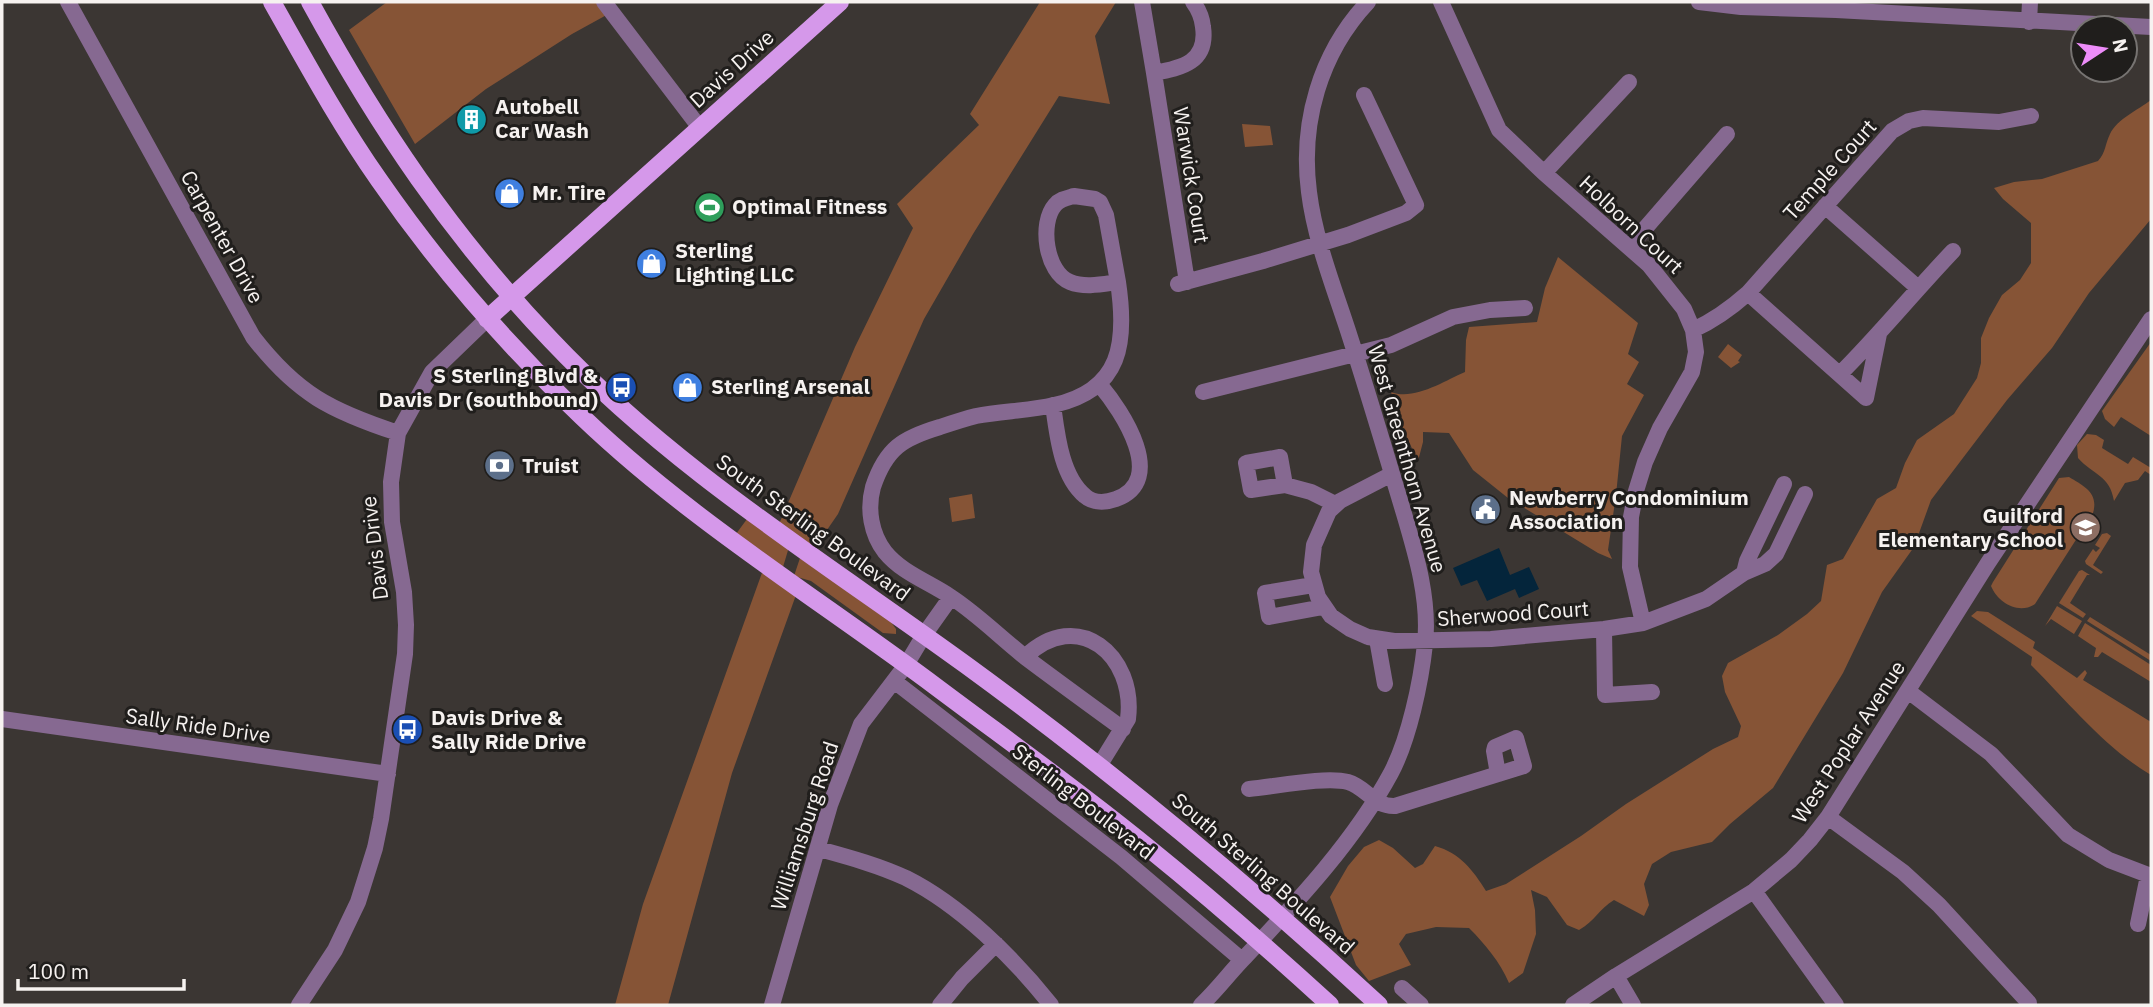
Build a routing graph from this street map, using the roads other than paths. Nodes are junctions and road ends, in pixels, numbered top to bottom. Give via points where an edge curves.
1 (68, 2) edge
2 (272, 2) edge
3 (310, 2) edge
4 (604, 2) edge
5 (840, 2) edge
6 (1142, 2) edge
7 (1193, 2) edge
8 (1368, 2) edge
9 (1441, 2) edge
10 (1699, 2) edge
11 (2030, 2) edge
12 (1837, 6) edge
13 (2029, 22) junction
14 (2151, 27) edge
15 (1154, 73) junction
16 (1629, 82) dead end
17 (1364, 95) dead end
18 (2031, 116) dead end
19 (701, 128) junction
20 (1727, 134) dead end
21 (1544, 173) junction
22 (1825, 206) junction
23 (1321, 243) junction
24 (1629, 247) junction
25 (1953, 251) dead end
26 (1118, 282) junction
27 (1918, 288) junction
28 (1748, 293) junction
29 (512, 296) junction
30 (1525, 308) dead end
31 (487, 319) junction
32 (2151, 319) edge
33 (1693, 330) junction
34 (1879, 334) junction
35 (1356, 355) junction
36 (1840, 374) junction
37 (1100, 385) junction
38 (1203, 392) dead end
39 (1053, 405) junction
40 (398, 433) junction
41 (1392, 474) junction
42 (1784, 484) dead end
43 (1285, 485) dead end
44 (1805, 494) dead end
45 (1335, 504) junction
46 (1744, 573) junction
47 (1313, 585) junction
48 (951, 597) junction
49 (1323, 607) junction
50 (1643, 623) junction
51 (1604, 629) junction
52 (924, 635) junction
53 (1377, 639) junction
54 (1425, 641) junction
55 (1025, 657) junction
56 (906, 665) junction
57 (894, 681) junction
58 (1385, 684) dead end
59 (1908, 691) junction
60 (1652, 692) dead end
61 (2, 719) edge
62 (1123, 729) junction
63 (1099, 766) junction
64 (388, 774) junction
65 (1498, 774) dead end
66 (1249, 789) dead end
67 (1374, 800) junction
68 (1828, 817) junction
69 (819, 849) junction
70 (2150, 876) edge
71 (1754, 891) junction
72 (1281, 918) junction
73 (2138, 924) dead end
74 (1259, 941) junction
75 (996, 944) junction
76 (1242, 960) junction
77 (1616, 976) junction
78 (1402, 988) dead end
79 (2029, 1003) dead end
80 (299, 1005) edge
81 (772, 1005) edge
82 (940, 1005) edge
83 (1051, 1005) edge
84 (1201, 1005) edge
85 (1330, 1005) edge
86 (1379, 1005) edge
87 (1421, 1005) edge
88 (1573, 1005) edge
89 (1633, 1005) edge
90 (1836, 1005) edge

1 - 40 street, Carpenter Drive via 247,325 272,362 324,403
2 - 31 main road via 379,180
3 - 29 main road, South Sterling Boulevard via 394,146 456,232
4 - 19 street
5 - 19 main road, Davis Drive
6 - 15 street, Warwick Court
7 - 15 street via 1204,35 1200,52 1183,67
8 - 23 street, West Greenthorn Avenue via 1330,55 1311,114 1307,170
9 - 21 street, Holborn Court via 1499,130
10 - 12 street via 1741,7
11 - 13 street
12 - 13 street
13 - 14 street
15 - 23 street, Warwick Court via 1182,283
16 - 21 street
17 - 23 street via 1416,205
18 - 22 street, Temple Court via 1999,122 1909,121 1892,131
19 - 29 main road, Davis Drive
20 - 24 street
21 - 24 street, Holborn Court
22 - 27 street
22 - 28 street, Temple Court
23 - 35 street, West Greenthorn Avenue
24 - 33 street, Holborn Court via 1667,286
25 - 27 street
26 - 26 street via 1078,285 1059,274 1047,237 1049,214 1060,201 1084,196 1100,202
26 - 37 street via 1121,337 1111,369
27 - 34 street
28 - 33 street, Temple Court
28 - 36 street
29 - 31 main road, Davis Drive
29 - 52 main road, South Sterling Boulevard via 551,341 679,458
30 - 35 street via 1453,317
31 - 40 street, Davis Drive via 432,372
31 - 56 main road via 564,400 629,459
32 - 59 street, West Poplar Avenue
33 - 50 street, Holborn Court via 1696,352 1692,372 1645,462 1631,517 1630,567
34 - 36 street
34 - 36 street via 1866,398
35 - 38 street
35 - 41 street, West Greenthorn Avenue
37 - 39 street
37 - 39 street via 1127,423 1139,463 1135,485 1115,500 1090,499 1076,486 1063,457
39 - 48 street via 974,416 915,434 888,457 877,476 871,521 879,542 896,563
40 - 64 street, Davis Drive via 391,482 392,522 406,625
41 - 45 street
41 - 54 street, West Greenthorn Avenue via 1421,579
42 - 46 street
43 - 45 street
44 - 46 street, Sherwood Court via 1776,554
45 - 47 street via 1314,545
46 - 50 street, Sherwood Court via 1706,598
47 - 49 street
47 - 49 street via 1265,593 1269,617
48 - 52 street, Williamsburg Road
48 - 55 street
49 - 53 street via 1350,629
50 - 51 street, Sherwood Court
51 - 54 street, Sherwood Court
51 - 60 street, Sherwood Court via 1605,695
52 - 56 street, Williamsburg Road
52 - 63 main road, South Sterling Boulevard
53 - 54 street, Sherwood Court
53 - 58 street
54 - 67 street, West Greenthorn Avenue via 1402,747
55 - 62 street
55 - 62 street via 1041,643 1066,636 1082,636 1101,644 1117,664 1126,687 1129,710
56 - 57 street, Williamsburg Road
56 - 74 main road via 1145,845
57 - 69 street, Williamsburg Road via 861,724 830,805
57 - 76 street, Sterling Boulevard via 1121,857
59 - 68 street, West Poplar Avenue
59 - 70 street via 1990,754 2068,835 2109,860
61 - 64 street, Sally Ride Drive
62 - 63 street
63 - 72 main road, South Sterling Boulevard
64 - 80 street, Davis Drive via 375,848 358,902 335,950
65 - 67 street via 1395,806
66 - 67 street via 1345,781
67 - 72 street, West Greenthorn Avenue via 1349,838
68 - 71 street, West Poplar Avenue via 1791,860
68 - 79 street via 1939,905
69 - 75 street via 888,870 916,884
69 - 81 street, Williamsburg Road
70 - 73 street
71 - 77 street, West Poplar Avenue
71 - 90 street
72 - 74 street, West Greenthorn Avenue
72 - 86 main road, South Sterling Boulevard
74 - 76 street, West Greenthorn Avenue
74 - 85 main road
75 - 82 street
75 - 83 street
76 - 84 street, West Greenthorn Avenue
77 - 88 street, West Poplar Avenue
77 - 89 street
78 - 87 street

